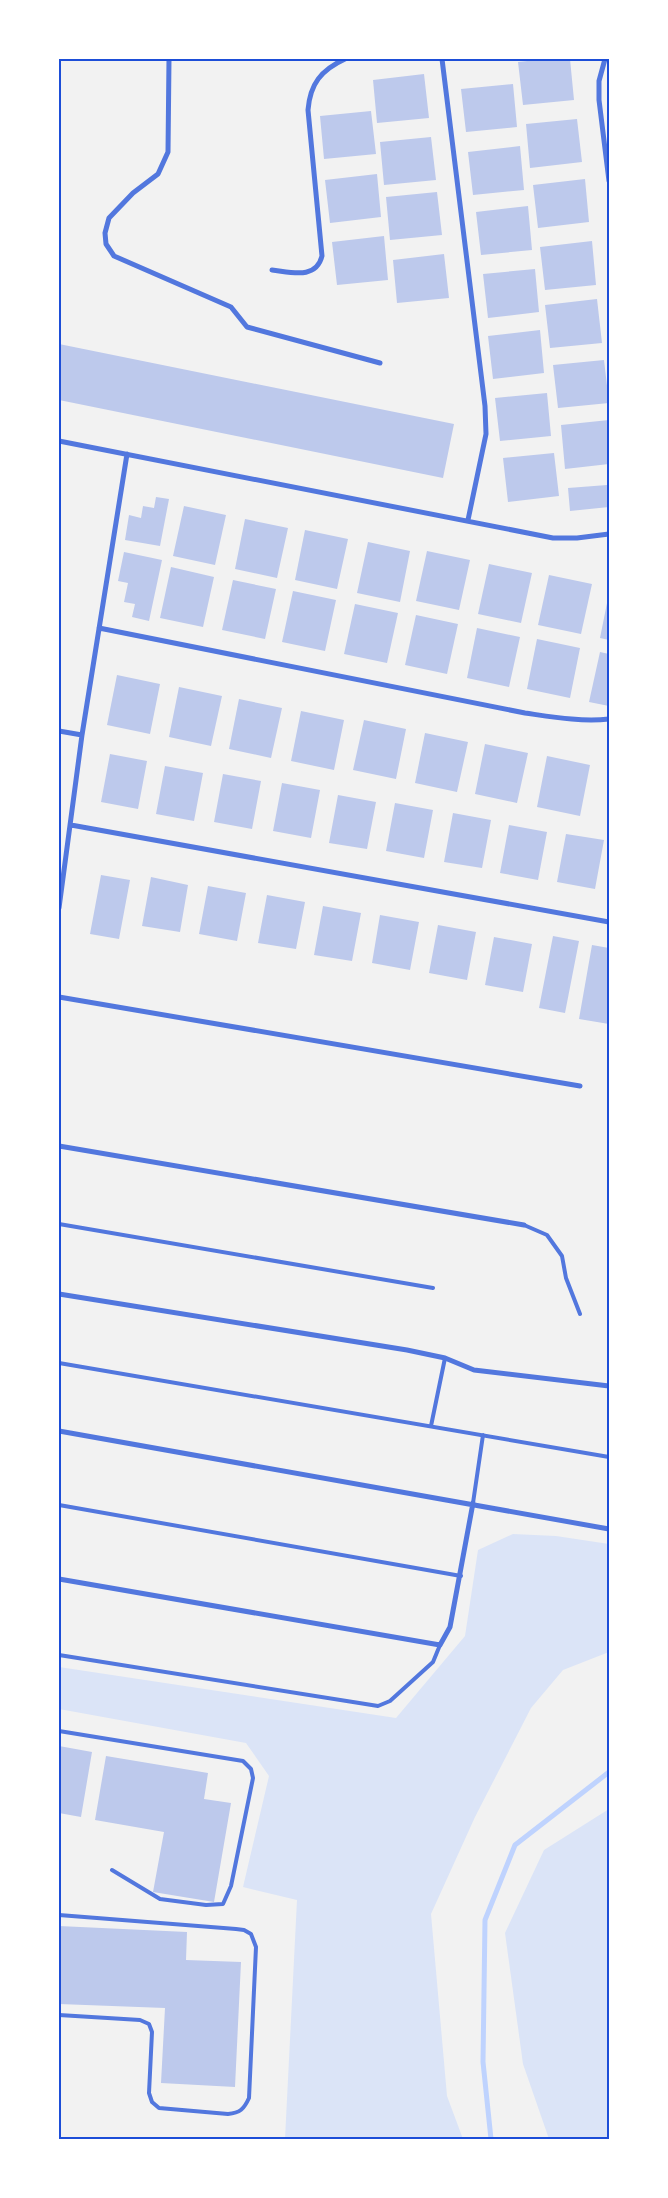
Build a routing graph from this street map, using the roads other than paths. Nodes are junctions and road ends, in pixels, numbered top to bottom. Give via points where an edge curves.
1 (169, 59) edge
2 (345, 59) edge
3 (442, 59) edge
4 (605, 59) edge
5 (609, 181) edge
6 (272, 270) dead end
7 (380, 364) dead end
8 (59, 441) edge
9 (127, 454) junction
10 (468, 520) junction
11 (609, 534) edge
12 (99, 628) junction
13 (609, 719) edge
14 (59, 731) edge
15 (82, 736) junction
16 (71, 825) junction
17 (59, 908) edge
18 (609, 922) edge
19 (59, 997) edge
20 (580, 1086) dead end
21 (59, 1146) edge
22 (59, 1224) edge
23 (524, 1225) joint
24 (433, 1288) dead end
25 (59, 1294) edge
26 (580, 1314) dead end
27 (445, 1358) junction
28 (59, 1363) edge
29 (609, 1386) edge
30 (432, 1426) junction
31 (59, 1431) edge
32 (483, 1435) junction
33 (609, 1457) edge
34 (473, 1503) junction
35 (59, 1505) edge
36 (609, 1529) edge
37 (461, 1576) junction
38 (59, 1579) edge
39 (440, 1645) junction
40 (59, 1655) edge
41 (59, 1731) edge
42 (112, 1870) dead end
43 (59, 1915) edge
44 (59, 2015) edge

1 - 7 street via 168,152 158,174 133,193 109,218 106,244 114,256 232,307 247,327
2 - 6 street via 329,68 309,94 322,256 320,265 303,274
3 - 10 street via 485,406 486,434
4 - 5 street via 599,100
8 - 9 street
9 - 10 street
9 - 12 street
10 - 11 street via 553,538
12 - 13 street via 562,719
12 - 15 street
14 - 15 street
15 - 16 street
16 - 17 street
16 - 18 street
19 - 20 street
21 - 23 street
22 - 24 lane
23 - 26 lane via 548,1235 562,1256 566,1278
25 - 27 street
27 - 29 street via 474,1370
27 - 30 lane
28 - 30 lane
30 - 32 lane
31 - 34 street
32 - 33 lane
32 - 34 lane
34 - 36 street
34 - 37 street
35 - 37 lane
37 - 39 street via 450,1627
38 - 39 street
39 - 40 lane via 433,1662 390,1701 378,1706
41 - 42 lane via 243,1761 251,1769 252,1787 231,1886 223,1904 160,1899
43 - 44 lane via 236,1929 251,1934 256,1947 249,2098 245,2108 228,2114 159,2108 149,2093 152,2032 149,2024 140,2020

